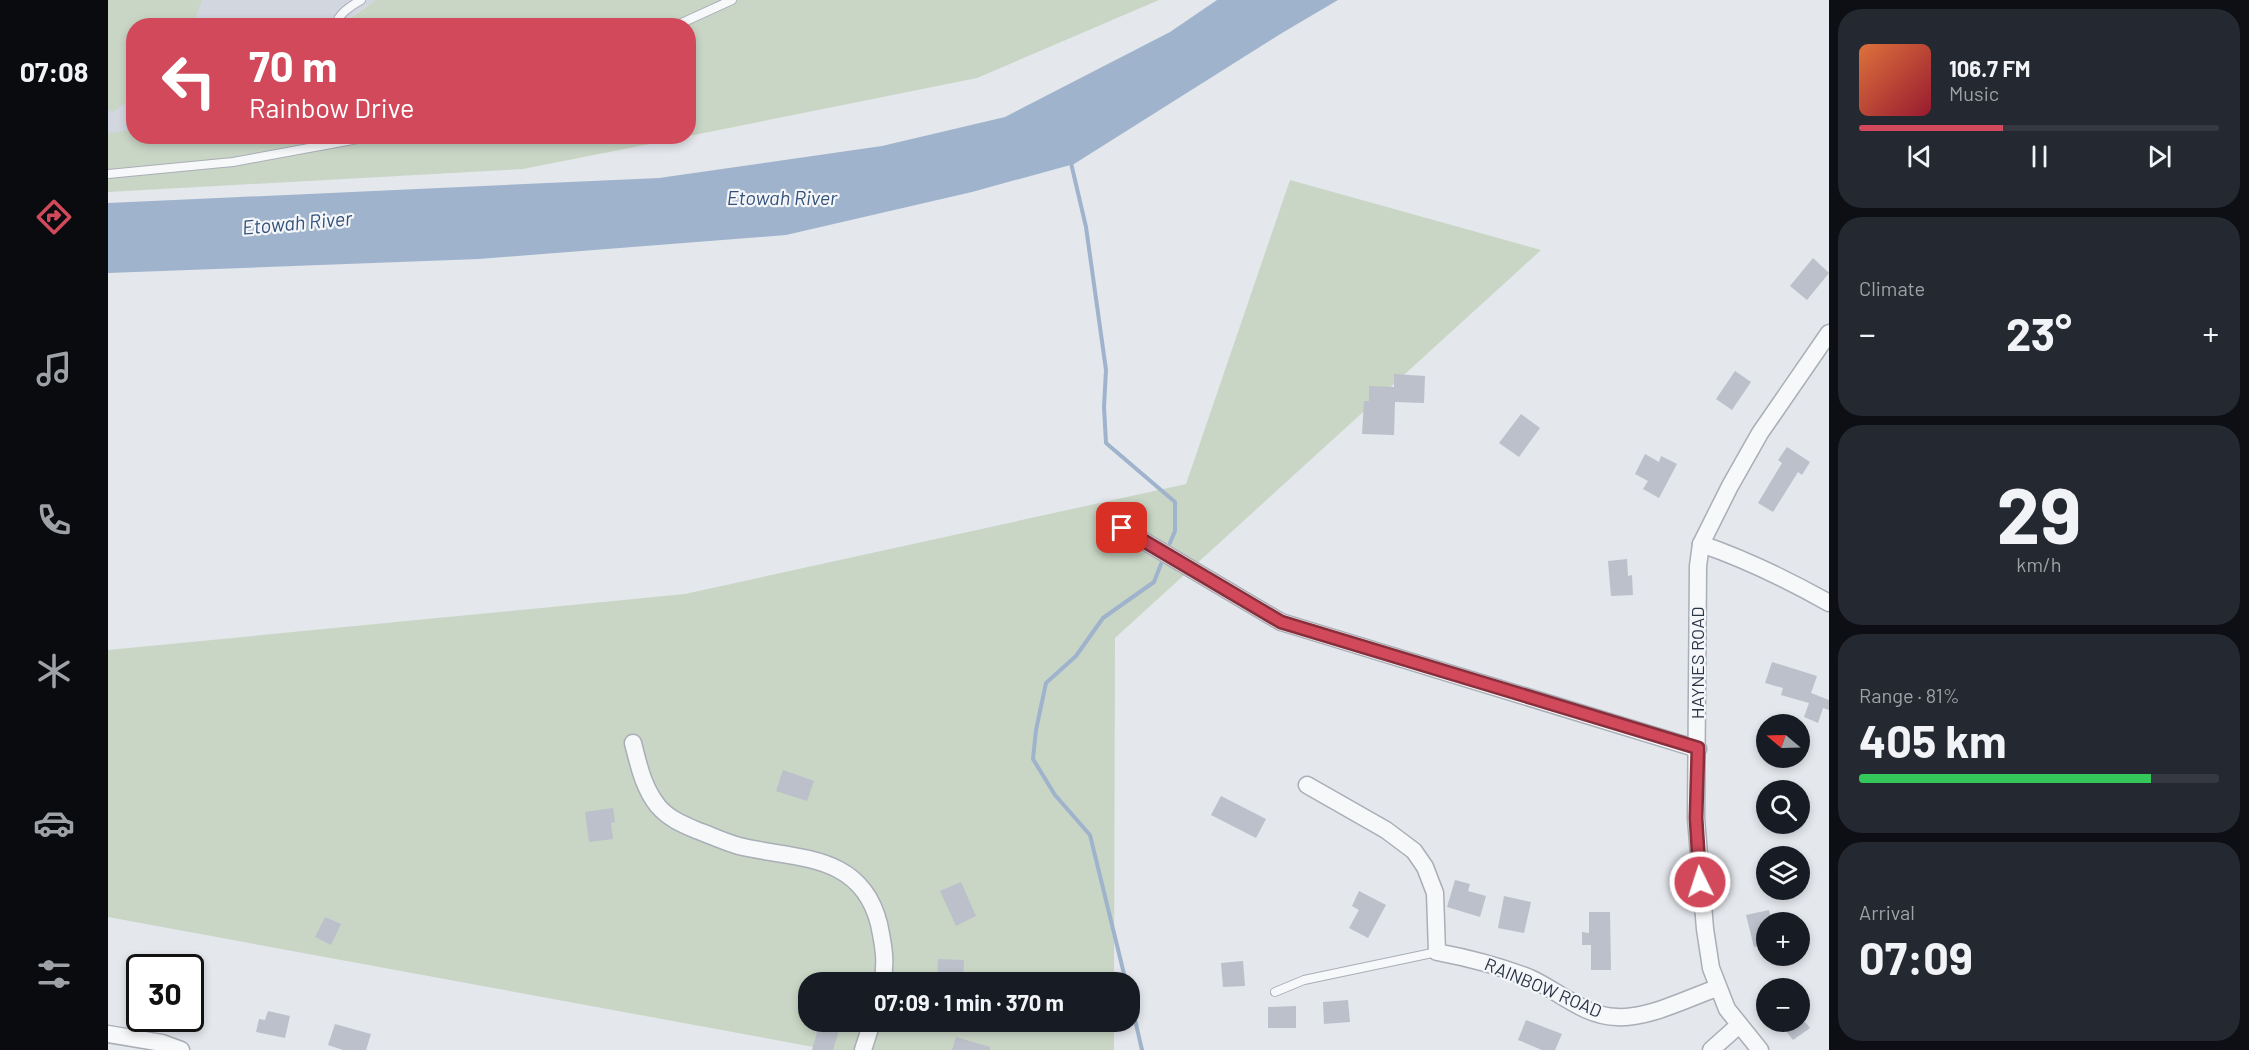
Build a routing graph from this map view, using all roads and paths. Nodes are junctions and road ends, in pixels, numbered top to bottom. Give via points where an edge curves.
1 (361, 0) edge
2 (732, 0) edge
3 (339, 18) edge
4 (693, 18) edge
5 (315, 144) edge
6 (108, 174) edge
7 (1829, 333) edge
8 (1122, 528) dead end
9 (1701, 544) junction
10 (1829, 603) edge
11 (633, 743) dead end
12 (1698, 748) junction
13 (1307, 785) dead end
14 (1437, 952) junction
15 (883, 972) edge
16 (1718, 988) junction
17 (1275, 992) dead end
18 (1739, 1025) junction
19 (869, 1032) edge
20 (108, 1034) edge
21 (181, 1050) edge
22 (863, 1050) edge
23 (1711, 1050) edge
24 (1760, 1050) edge

1 - 3 lane
2 - 4 lane
5 - 6 lane via 233,162
7 - 9 street, HAYNES ROAD via 1760,433
8 - 12 street via 1281,622
9 - 10 street
9 - 12 street, HAYNES ROAD via 1697,606
11 - 15 street via 644,786 659,807 677,822 738,846 810,858 852,878 866,892 876,912 884,953
12 - 16 street, HAYNES ROAD via 1696,818 1700,882 1711,968
13 - 14 street via 1386,830 1414,851 1435,894
14 - 16 street, RAINBOW ROAD via 1476,959 1528,978 1582,1009 1618,1018 1646,1014
14 - 17 lane via 1304,980
16 - 18 street, HAYNES ROAD
18 - 23 street
18 - 24 street, HAYNES ROAD
19 - 22 street
20 - 21 street

